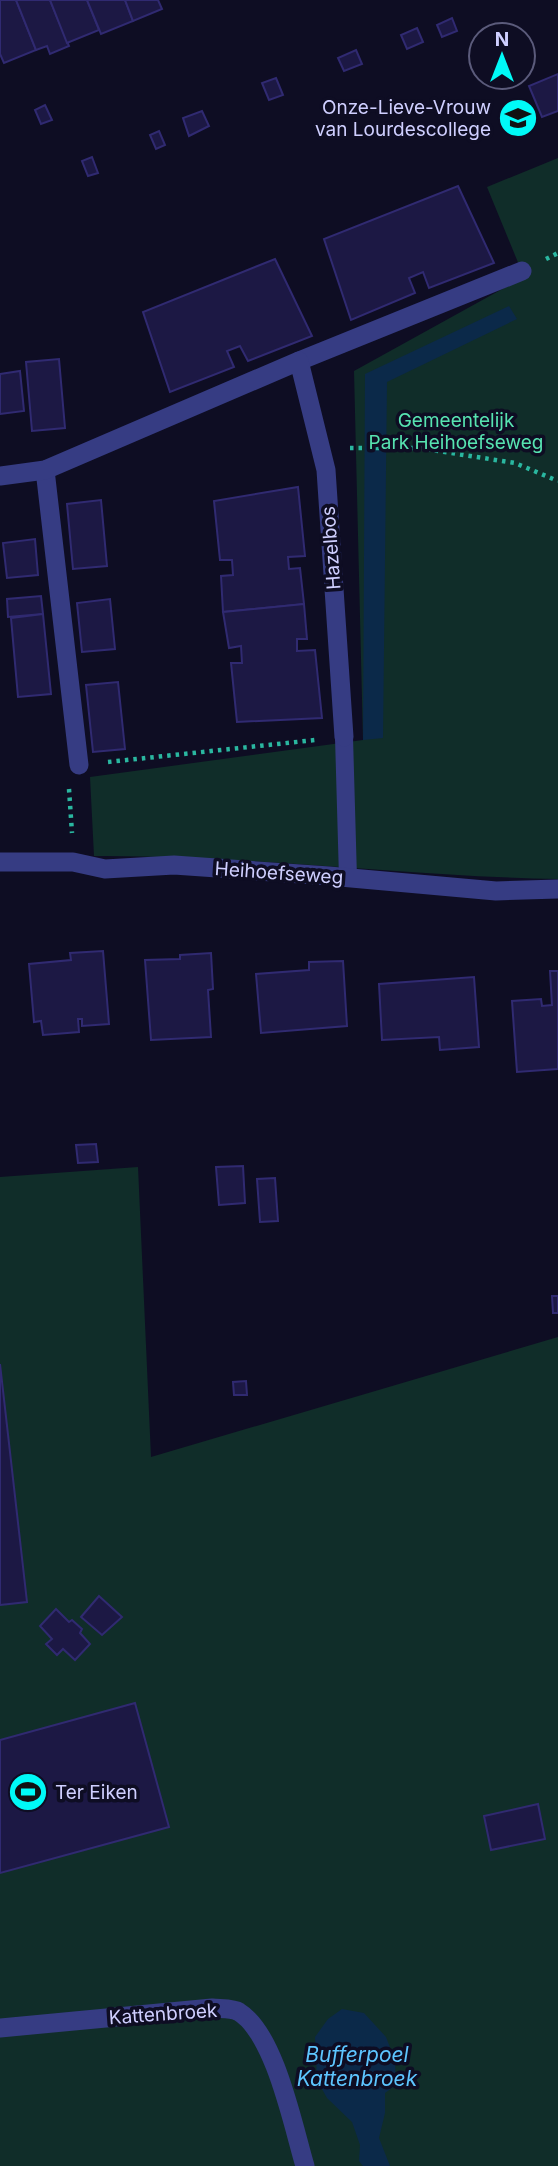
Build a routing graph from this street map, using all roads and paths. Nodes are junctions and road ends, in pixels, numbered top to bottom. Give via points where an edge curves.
1 (522, 271) dead end
2 (299, 361) junction
3 (344, 448) dead end
4 (45, 470) junction
5 (0, 476) edge
6 (558, 481) edge
7 (345, 737) junction
8 (79, 765) junction
9 (0, 862) edge
10 (73, 862) junction
11 (348, 878) junction
12 (558, 889) edge
13 (0, 2028) edge
14 (305, 2166) edge

1 - 2 street
2 - 4 street
2 - 7 street, Hazelbos via 326,470
3 - 6 path via 419,448 515,463
4 - 5 street
4 - 8 street
7 - 8 path
7 - 11 lane
8 - 10 path via 68,776
9 - 10 street, Heihoefseweg
10 - 11 street, Heihoefseweg via 106,869 174,865
11 - 12 street, Heihoefseweg via 496,891
13 - 14 street, Kattenbroek via 212,2008 238,2011 257,2029 275,2066

